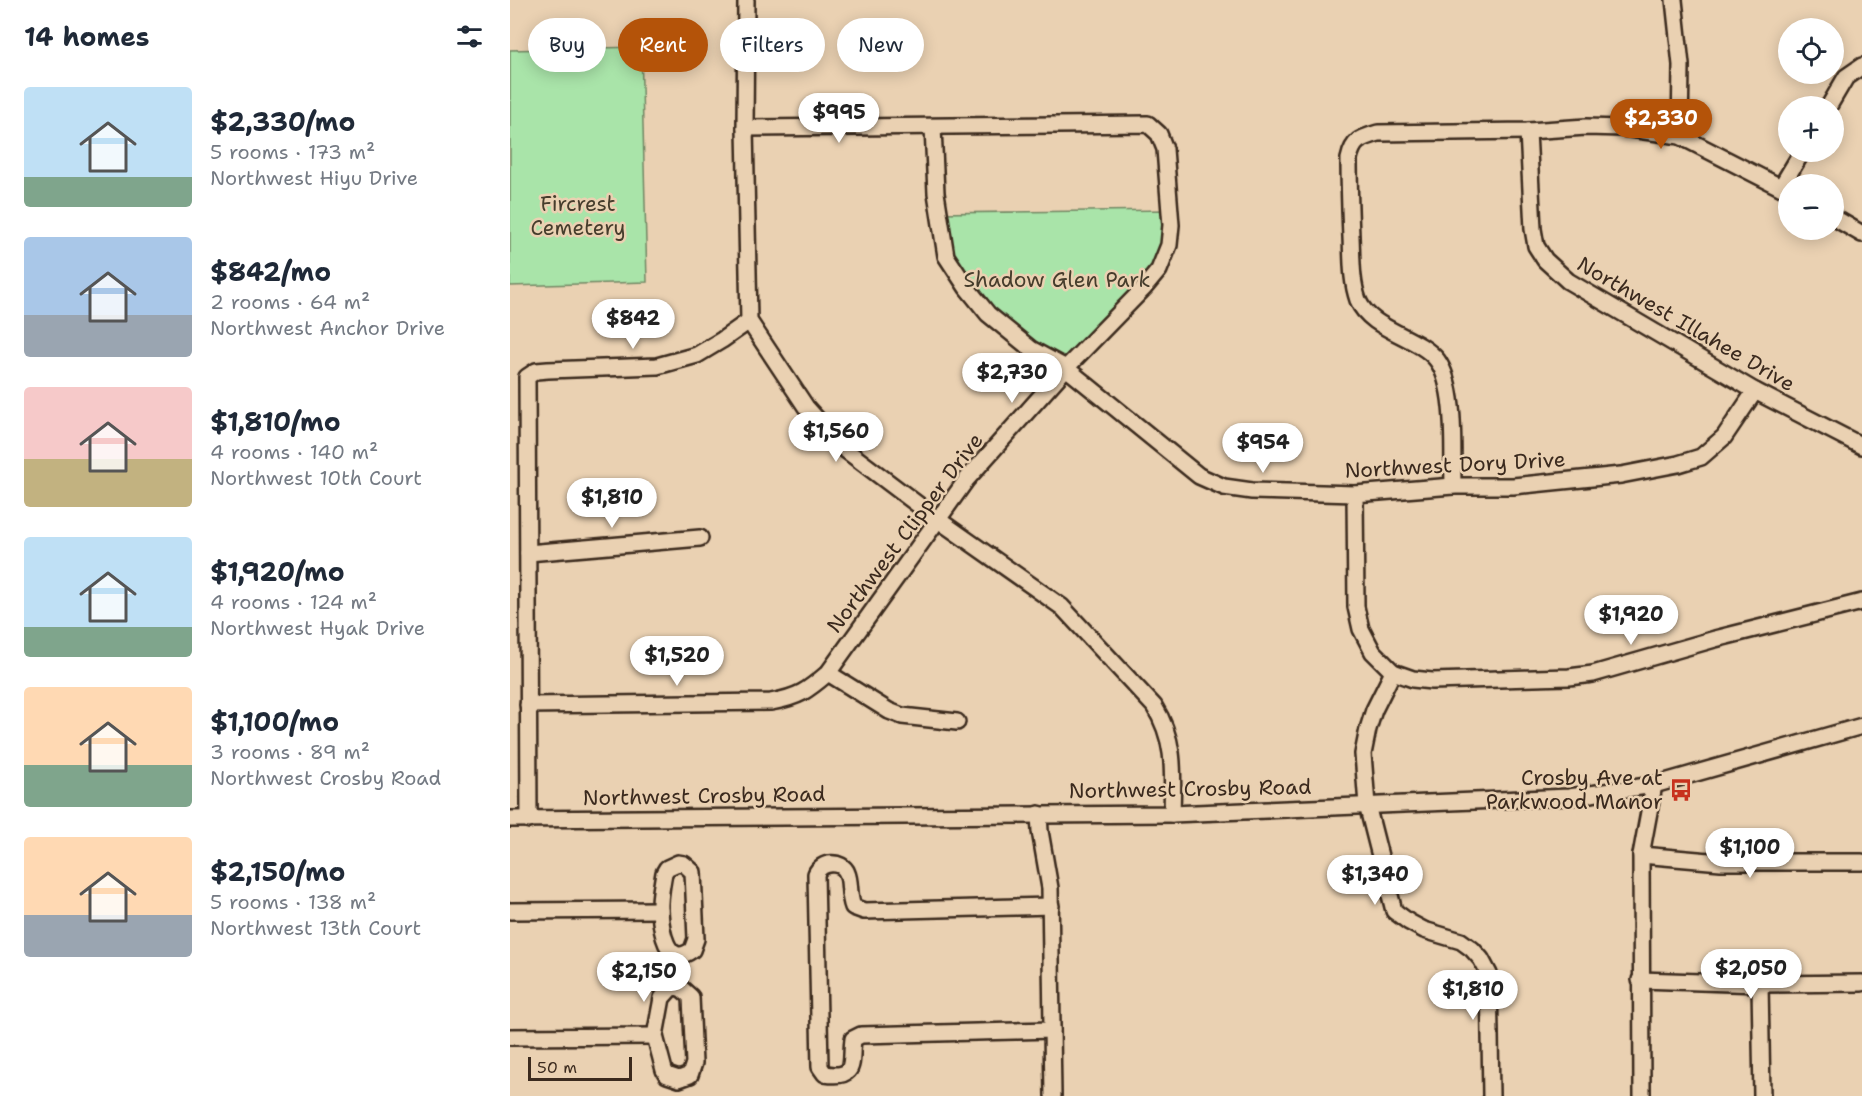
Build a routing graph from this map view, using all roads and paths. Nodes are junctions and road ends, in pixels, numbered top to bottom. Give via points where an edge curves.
1 (746, 0) edge
2 (1674, 0) edge
3 (1862, 66) edge
4 (1835, 96) edge
5 (933, 127) junction
6 (746, 128) junction
7 (1528, 131) junction
8 (1680, 136) junction
9 (1778, 186) edge
10 (1844, 223) edge
11 (1862, 234) edge
12 (749, 321) junction
13 (1066, 368) junction
14 (1755, 392) junction
15 (1860, 440) edge
16 (1453, 486) junction
17 (1355, 494) junction
18 (937, 519) junction
19 (700, 538) dead end
20 (528, 554) junction
21 (1862, 602) edge
22 (1393, 672) junction
23 (828, 673) junction
24 (528, 705) junction
25 (957, 722) dead end
26 (1862, 726) edge
27 (1654, 784) junction
28 (1367, 805) junction
29 (1039, 814) junction
30 (1172, 814) junction
31 (510, 819) edge
32 (529, 819) junction
33 (1641, 855) junction
34 (1862, 862) edge
35 (1051, 906) junction
36 (660, 910) junction
37 (510, 911) edge
38 (1640, 980) junction
39 (1862, 983) edge
40 (1760, 984) junction
41 (1052, 1030) junction
42 (655, 1036) junction
43 (510, 1037) edge
44 (1053, 1096) edge
45 (1491, 1096) edge
46 (1642, 1096) edge
47 (1762, 1096) edge

1 - 6 street
2 - 8 street via 1681,65
3 - 4 street via 1846,77
5 - 6 street, Northwest Clipper Drive
5 - 13 street, Northwest Dory Drive via 936,193 946,256 988,314 1031,349
5 - 13 street, Northwest Clipper Drive via 1148,124 1159,134 1165,149 1169,245 1159,270 1144,288
6 - 12 street
7 - 8 street via 1623,128
7 - 14 street, Northwest Illahee Drive via 1533,229 1536,246 1545,260 1568,281
7 - 16 street via 1378,133 1356,141 1351,149 1353,276 1359,302 1373,319 1422,347 1437,361 1445,376 1451,405
8 - 9 street
10 - 11 street
12 - 18 street via 806,407 843,448
12 - 20 street via 698,355 657,366 536,371 527,377
13 - 17 street, Northwest Dory Drive via 1199,476 1224,487
13 - 18 street, Northwest Clipper Drive via 967,479
14 - 15 street, Northwest Illahee Drive
14 - 16 street, Northwest Dory Drive via 1724,437 1701,457 1621,474 1513,486
16 - 17 street, Northwest Dory Drive
17 - 22 street via 1356,607 1373,652
18 - 23 street, Northwest Clipper Drive
18 - 30 street via 1062,607 1154,706 1173,756
19 - 20 street
20 - 24 street
21 - 22 street via 1593,674 1432,681
22 - 28 street via 1366,737 1363,754
23 - 24 street, Northwest Clipper Drive via 809,690 771,702
23 - 25 street via 902,716
24 - 32 street
26 - 27 street, Northwest Crosby Road
27 - 28 street, Northwest Crosby Road via 1569,798
27 - 33 street
28 - 30 street, Northwest Crosby Road
28 - 45 street via 1394,911 1424,930 1461,941 1481,959 1489,974
29 - 30 street, Northwest Crosby Road
29 - 32 street, Northwest Crosby Road
29 - 35 street
31 - 32 street, Northwest Crosby Road
33 - 34 street via 1721,862
33 - 38 street
35 - 41 street
35 - 41 street via 864,911 854,907 848,874 843,868 823,865 816,874 820,1067 825,1074 847,1072 853,1065 854,1039 861,1035
36 - 36 street via 669,950 681,955 692,950 696,939 693,872 684,864 672,864 664,873
36 - 37 street
38 - 40 street
38 - 46 street
39 - 40 street
40 - 47 street
41 - 44 street
42 - 42 street via 668,1075 679,1079 690,1075 694,1063 691,997 687,992 676,987 665,992
42 - 43 street

